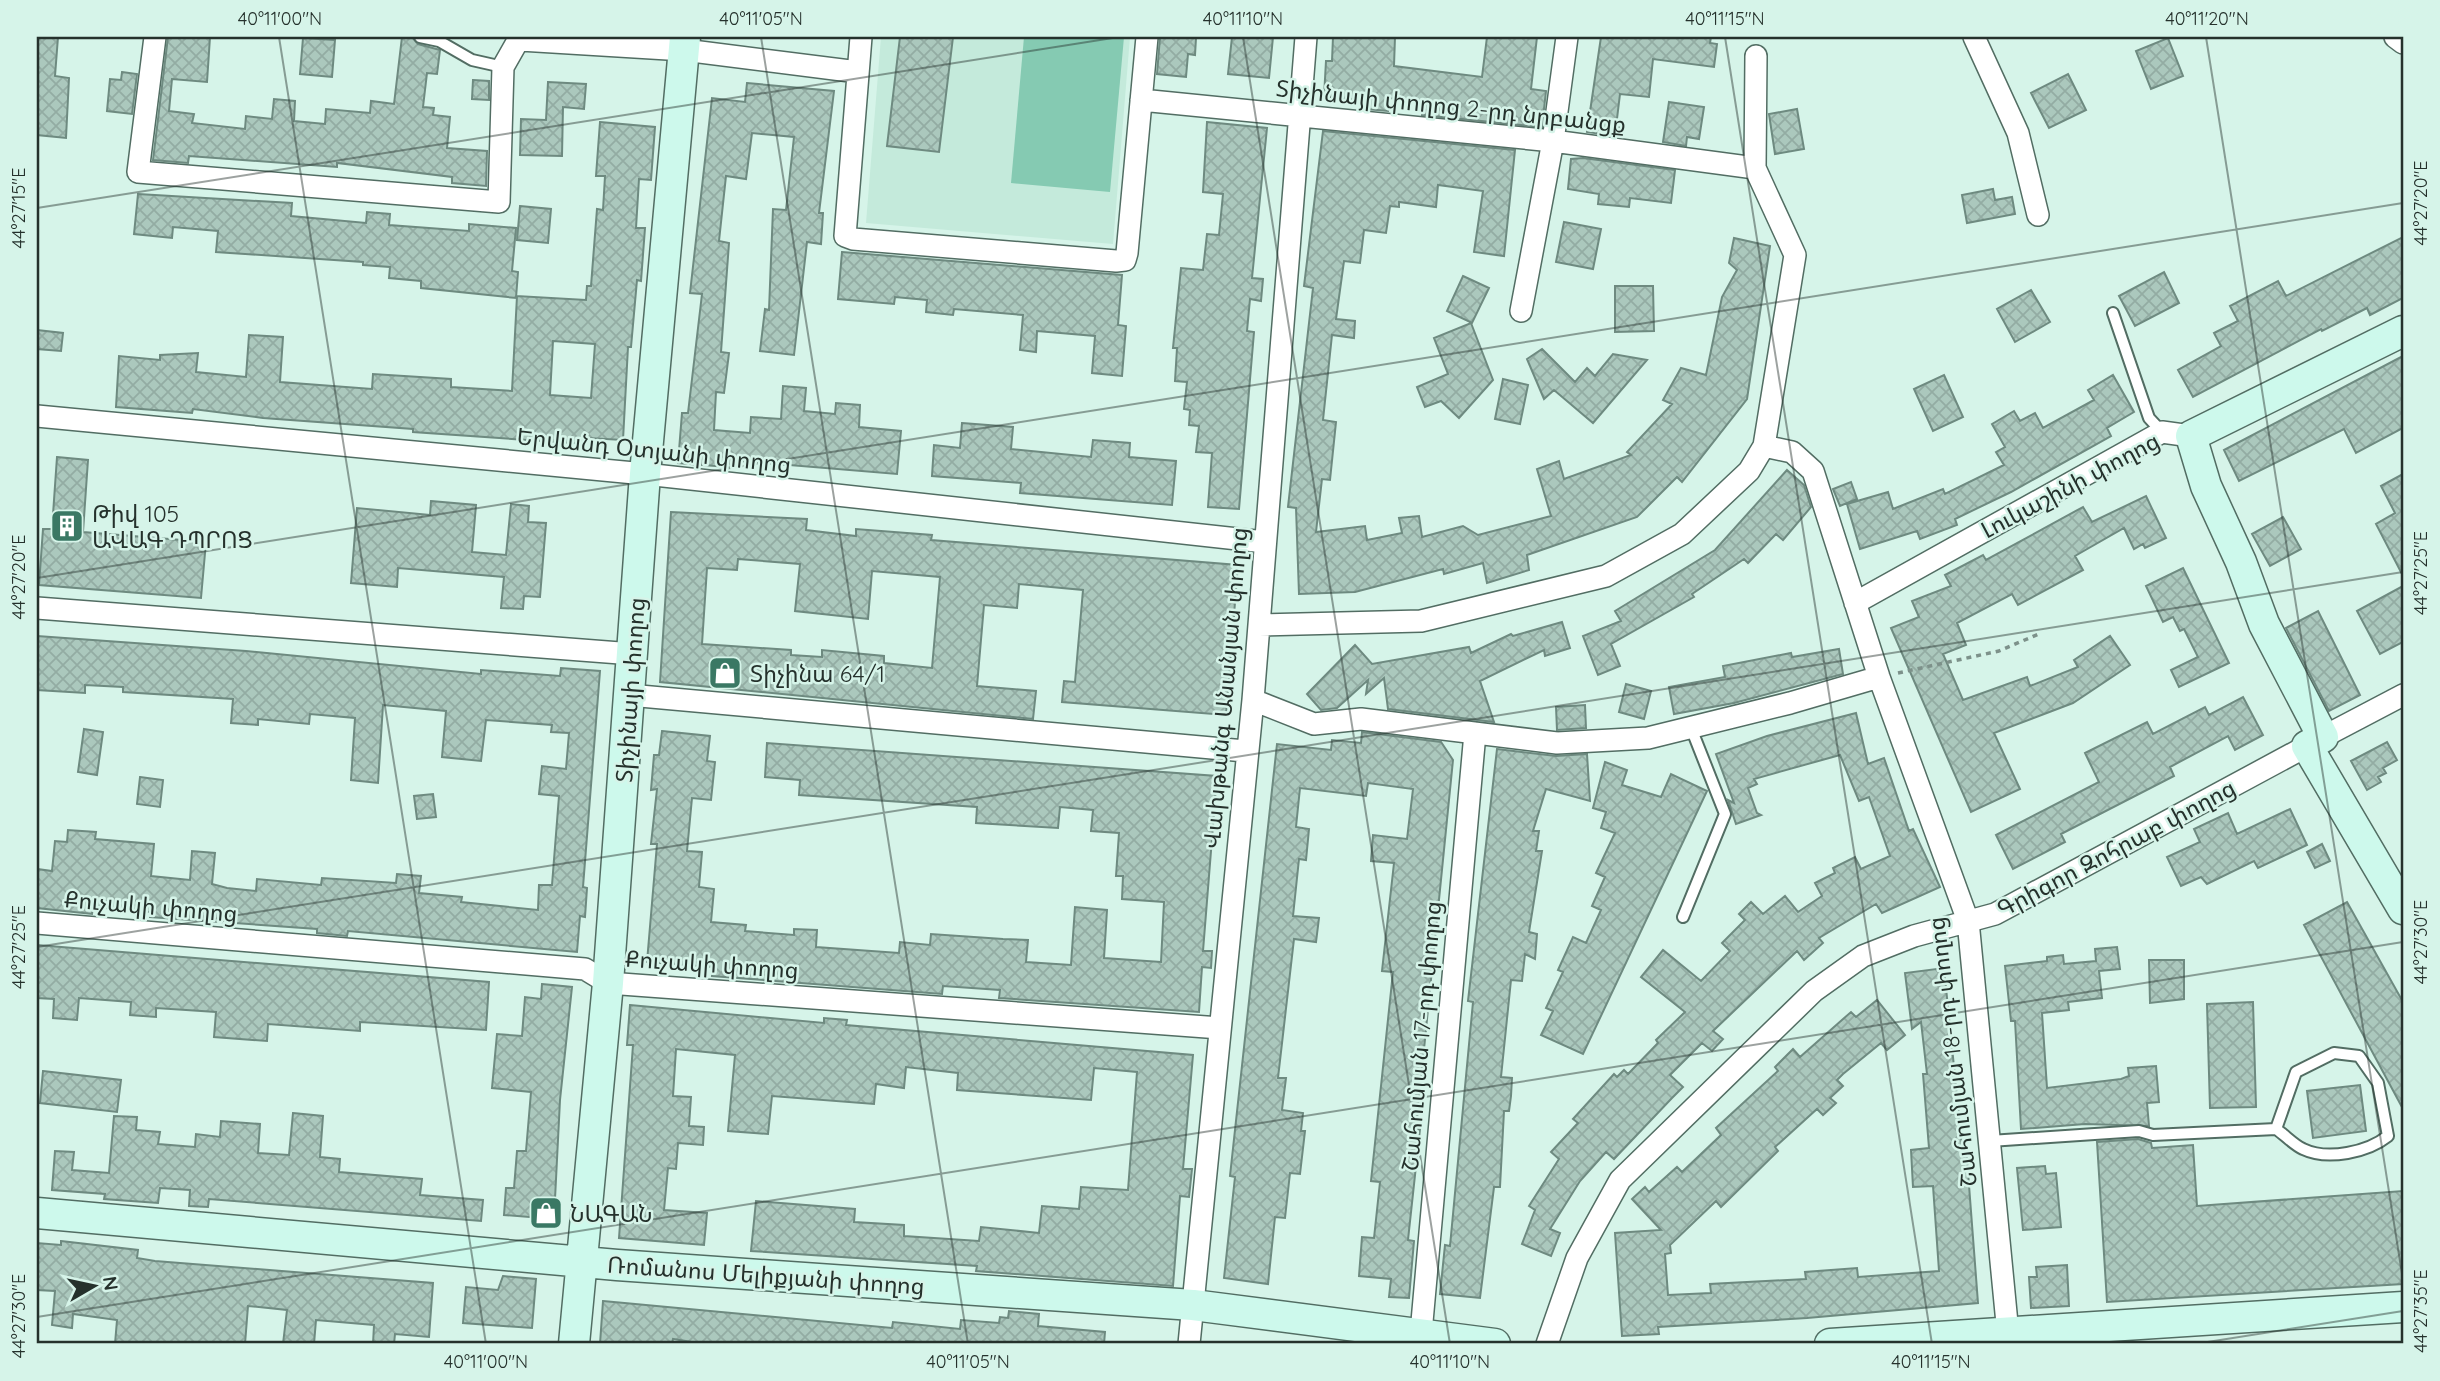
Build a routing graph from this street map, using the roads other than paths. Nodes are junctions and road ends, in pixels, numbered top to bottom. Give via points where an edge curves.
1 (155, 37) edge
2 (420, 37) edge
3 (861, 37) edge
4 (1147, 37) edge
5 (1306, 37) edge
6 (1567, 37) edge
7 (1974, 37) edge
8 (2395, 37) edge
9 (520, 39) edge
10 (2403, 43) edge
11 (685, 44) edge
12 (1756, 56) dead end
13 (503, 67) junction
14 (858, 72) junction
15 (1141, 100) junction
16 (1301, 117) junction
17 (1553, 141) junction
18 (1755, 168) junction
19 (2038, 215) dead end
20 (1521, 311) dead end
21 (2113, 313) dead end
22 (2403, 331) edge
23 (37, 416) edge
24 (2177, 434) junction
25 (1765, 446) junction
26 (645, 474) junction
27 (1265, 542) junction
28 (1856, 603) junction
29 (37, 608) edge
30 (1259, 625) junction
31 (633, 654) junction
32 (1879, 677) junction
33 (629, 695) junction
34 (2403, 695) edge
35 (1252, 700) junction
36 (1691, 727) junction
37 (1475, 733) junction
38 (2315, 741) junction
39 (1245, 751) junction
40 (2403, 909) edge
41 (1683, 917) dead end
42 (1968, 921) junction
43 (37, 923) edge
44 (608, 983) junction
45 (1220, 1028) junction
46 (2276, 1129) junction
47 (1990, 1141) junction
48 (37, 1213) edge
49 (583, 1262) junction
50 (1193, 1305) junction
51 (2403, 1307) edge
52 (2009, 1338) edge
53 (1420, 1339) edge
54 (574, 1344) edge
55 (1189, 1344) edge
56 (1495, 1344) edge
57 (1547, 1344) edge
58 (1830, 1344) edge

1 - 13 street via 138,172 499,202
2 - 13 lane via 439,41 472,60
3 - 14 street
4 - 15 street
5 - 16 street, Վախթանգ Անանյան փողոց
6 - 17 street
7 - 19 street via 2018,133
8 - 10 street
9 - 11 street
9 - 13 street
11 - 14 street
11 - 26 street, Տիչինայի փողոց
12 - 18 street
14 - 15 street via 844,229 845,236 853,239 1125,260
15 - 16 street, Տիչինայի փողոց 2-րդ նրբանցք
16 - 17 street, Տիչինայի փողոց 2-րդ նրբանցք
16 - 27 street, Վախթանգ Անանյան փողոց
17 - 18 street, Տիչինայի փողոց 2-րդ նրբանցք
17 - 20 street
18 - 25 street via 1795,255
21 - 24 lane via 2149,418
22 - 24 street, Լուկաշինի փողոց
23 - 26 street, Երվանդ Օտյանի փողոց
24 - 28 street, Լուկաշինի փողոց
24 - 38 street via 2241,562
25 - 28 street, Շահումյան 18-րդ փողոց via 1792,452 1813,471
25 - 30 street via 1749,471 1682,534 1606,576 1421,621
26 - 27 street, Երվանդ Օտյանի փողոց
26 - 31 street, Տիչինայի փողոց
27 - 30 street, Վախթանգ Անանյան փողոց
28 - 32 street, Շահումյան 18-րդ փողոց
29 - 31 street
30 - 35 street, Վախթանգ Անանյան փողոց
31 - 33 street, Տիչինայի փողոց
32 - 36 street
32 - 42 street, Շահումյան 18-րդ փողոց
33 - 39 street
33 - 44 street, Տիչինայի փողոց
34 - 38 street, Գրիգոր Զոհրաբ փողոց
35 - 37 street via 1314,724 1360,719
35 - 39 street, Վախթանգ Անանյան փողոց
36 - 37 street via 1648,738 1557,743
36 - 41 lane via 1725,814
37 - 53 street, Շահումյան 17-րդ փողոց
38 - 40 street
38 - 42 street, Գրիգոր Զոհրաբ փողոց via 1995,914
39 - 45 street, Վախթանգ Անանյան փողոց
42 - 47 street, Շահումյան 18-րդ փողոց
42 - 57 street, Գրիգոր Զոհրաբ փողոց via 1863,956 1814,991 1620,1180 1577,1258
43 - 44 street, Քուչակի փողոց via 585,969
44 - 45 street, Քուչակի փողոց
44 - 49 street, Տիչինայի փողոց
45 - 50 street, Վախթանգ Անանյան փողոց
46 - 46 lane via 2304,1150 2336,1154 2373,1148 2388,1136 2378,1083 2359,1056 2334,1053 2296,1072
46 - 47 lane via 2153,1135 2139,1130
47 - 52 street, Շահումյան 18-րդ փողոց
48 - 49 street, Ռոմանոս Մելիքյանի փողոց
49 - 50 street, Ռոմանոս Մելիքյանի փողոց
49 - 54 street, Տիչինայի փողոց
50 - 53 street, Ռոմանոս Մելիքյանի փողոց
50 - 55 street, Վախթանգ Անանյան փողոց
51 - 52 street
52 - 58 street
53 - 56 street, Ռոմանոս Մելիքյանի փողոց

